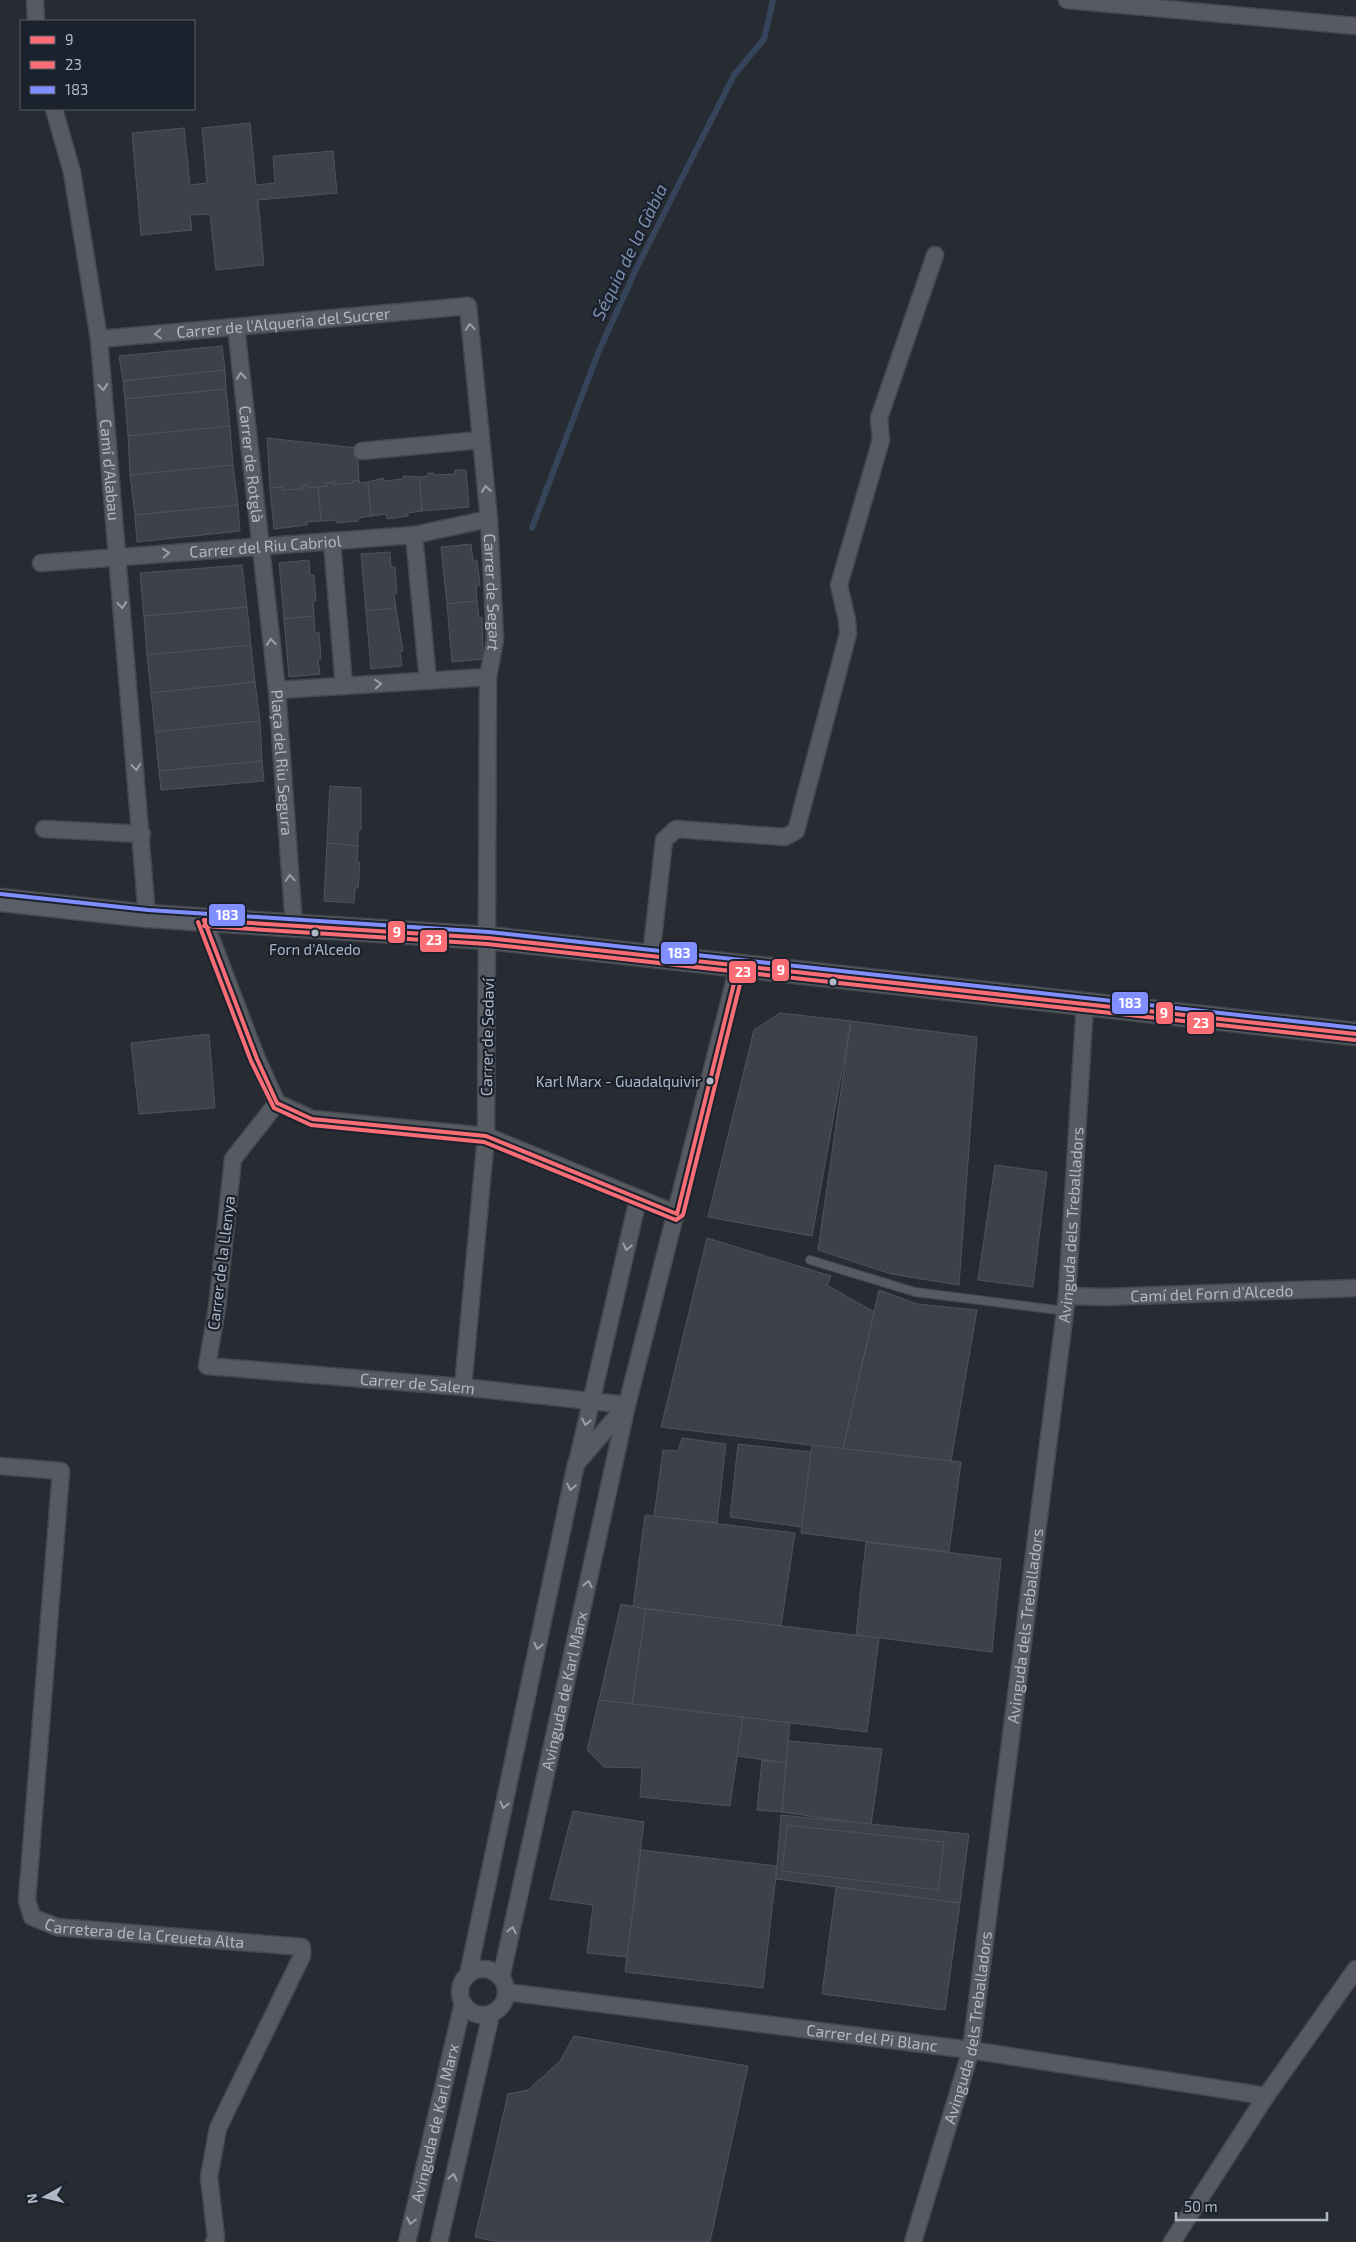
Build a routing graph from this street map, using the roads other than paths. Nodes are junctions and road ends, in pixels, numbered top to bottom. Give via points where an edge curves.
1 (35, 0) edge
2 (1067, 0) edge
3 (36, 20) edge
4 (1356, 26) edge
5 (54, 110) edge
6 (936, 255) dead end
7 (468, 306) joint
8 (236, 327) junction
9 (99, 339) junction
10 (480, 440) junction
11 (362, 451) dead end
12 (489, 519) junction
13 (414, 536) junction
14 (332, 541) junction
15 (260, 546) junction
16 (117, 556) junction
17 (41, 563) dead end
18 (488, 677) junction
19 (428, 681) junction
20 (344, 686) junction
21 (277, 690) junction
22 (44, 830) dead end
23 (142, 834) junction
24 (0, 900) edge
25 (147, 916) junction
26 (204, 920) junction
27 (294, 926) junction
28 (488, 938) junction
29 (651, 957) junction
30 (738, 967) junction
31 (1085, 1003) junction
32 (1356, 1034) edge
33 (277, 1103) junction
34 (486, 1136) junction
35 (638, 1199) junction
36 (677, 1214) junction
37 (810, 1260) dead end
38 (1356, 1288) edge
39 (1066, 1303) junction
40 (207, 1366) joint
41 (463, 1387) junction
42 (590, 1401) junction
43 (627, 1405) junction
44 (576, 1464) junction
45 (0, 1466) edge
46 (1356, 1969) edge
47 (468, 1975) junction
48 (504, 1985) junction
49 (463, 2004) junction
50 (491, 2014) junction
51 (971, 2050) junction
52 (1266, 2096) junction
53 (214, 2242) edge
54 (406, 2242) edge
55 (439, 2242) edge
56 (913, 2242) edge
57 (1172, 2242) edge

1 - 3 street
2 - 4 street
5 - 9 street, Camí d'Alabau via 72,172
6 - 29 street via 879,418 881,440 839,585 848,634 796,831 785,837 676,829 664,840
7 - 8 street, Carrer de l'Alqueria del Sucrer
10 -> 7 street, Carrer de Segart
8 -> 9 street, Carrer de l'Alqueria del Sucrer
15 -> 8 street, Carrer de Rotglà
9 -> 16 street, Camí d'Alabau
10 - 11 street
12 -> 10 street, Carrer de Segart
12 - 13 street, Carrer del Riu Cabriol
12 - 18 street, Carrer de Segart via 495,640
13 - 14 street, Carrer del Riu Cabriol
13 - 19 street
14 - 15 street, Carrer del Riu Cabriol
14 - 20 street
16 -> 15 street, Carrer del Riu Cabriol
21 -> 15 street, Carrer de Rotglà
16 - 17 street, Carrer del Riu Cabriol
16 -> 23 street, Camí d'Alabau
18 - 19 street, Plaça del Riu Segura
18 - 28 street, Carrer de Segart
20 -> 19 street, Plaça del Riu Segura
20 - 21 street, Plaça del Riu Segura
27 -> 21 street, Plaça del Riu Segura
22 - 23 street
23 - 25 street, Camí d'Alabau
24 - 25 street
25 - 26 street
26 - 27 street
26 - 33 street
27 - 28 street
28 - 29 street
28 - 34 street, Carrer de Sedaví
29 - 30 street
30 - 31 street
30 - 36 street, Avinguda de Karl Marx
31 - 32 street
31 - 39 street, Avinguda dels Treballadors
33 - 34 street via 312,1118
33 - 40 street, Carrer de la Llenya via 233,1159 217,1308
34 - 35 street
34 - 41 street, Carrer de Sedaví
35 - 36 street
35 -> 42 street, Avinguda de Karl Marx
36 - 43 street, Avinguda de Karl Marx
37 - 39 lane, Camí del Forn d'Alcedo via 915,1292
38 - 39 street, Camí del Forn d'Alcedo via 1106,1297
39 - 51 street, Avinguda dels Treballadors
40 - 41 street, Carrer de Salem
41 - 42 street, Carrer de Salem
42 - 43 street, Carrer de Salem
42 -> 44 street, Avinguda de Karl Marx
43 - 44 street, Avinguda de Karl Marx
48 -> 43 street, Avinguda de Karl Marx
44 -> 47 street, Avinguda de Karl Marx
45 - 53 street, Carretera de la Creueta Alta via 61,1470 27,1900 32,1917 57,1927 302,1947 302,1956 218,2128 209,2177
46 - 52 street
47 - 48 street via 485,1969 492,1971
47 - 49 street via 461,1984
48 - 50 street via 499,2009
48 - 51 street, Carrer del Pi Blanc
49 - 50 street via 477,2015
49 -> 54 street, Avinguda de Karl Marx
55 -> 50 street, Avinguda de Karl Marx
51 - 52 street, Carrer del Pi Blanc
51 - 56 street, Avinguda dels Treballadors
52 - 57 street

